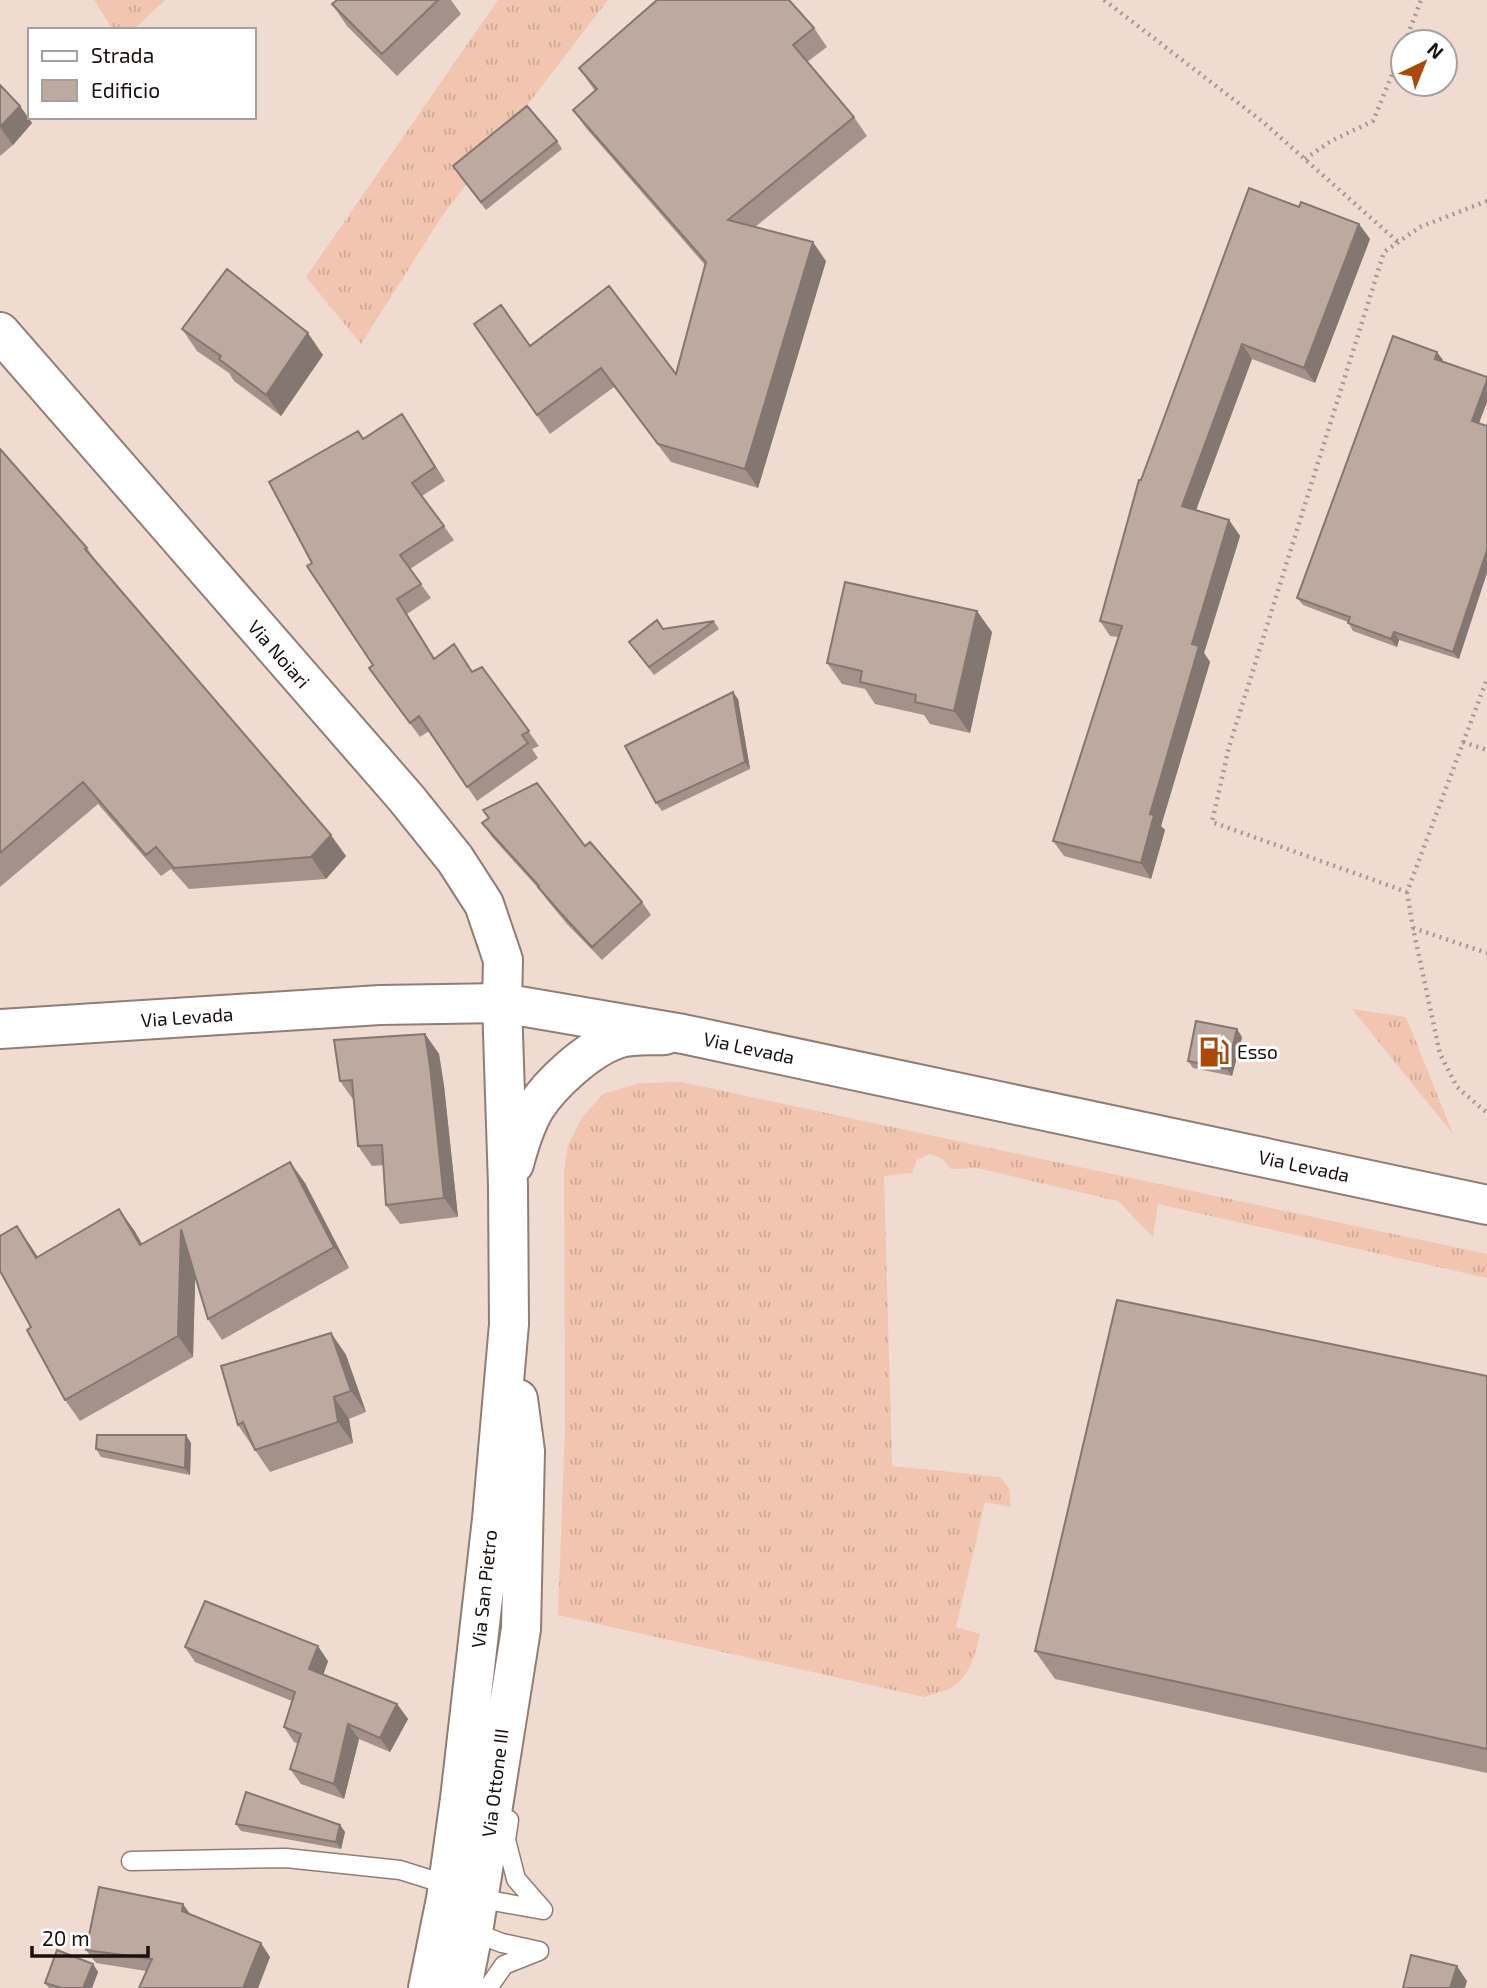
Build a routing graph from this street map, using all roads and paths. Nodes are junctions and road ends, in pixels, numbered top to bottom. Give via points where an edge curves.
1 (1104, 0) edge
2 (1421, 0) edge
3 (1410, 28) edge
4 (1389, 82) edge
5 (1305, 159) junction
6 (1487, 201) edge
7 (1398, 242) junction
8 (0, 332) edge
9 (1487, 678) edge
10 (1463, 742) junction
11 (1487, 750) edge
12 (1407, 892) junction
13 (1413, 928) junction
14 (1487, 953) edge
15 (502, 1003) junction
16 (0, 1029) edge
17 (683, 1034) junction
18 (1487, 1113) edge
19 (509, 1186) junction
20 (1487, 1205) edge
21 (509, 1324) junction
22 (521, 1629) junction
23 (517, 1761) dead end
24 (512, 1801) dead end
25 (131, 1861) dead end
26 (465, 1905) junction
27 (428, 1988) edge
28 (444, 1988) edge
29 (462, 1988) edge
30 (488, 1988) edge

1 - 5 path
2 - 3 path
4 - 5 path via 1373,121
5 - 7 path
6 - 7 path via 1420,227
7 - 12 path via 1384,253 1229,747 1212,822
8 - 15 street, Via Noiari via 455,859 484,904 503,960
9 - 10 path
10 - 11 path
10 - 12 path
12 - 13 path
13 - 14 path
13 - 18 path via 1440,1054 1457,1087
15 - 16 street, Via Levada via 380,1004
15 - 17 street, Via Levada
15 - 19 street, Via San Pietro
17 - 19 street, Via San Pietro via 618,1038 588,1053 535,1108
17 - 20 street, Via Levada
19 - 21 street, Via San Pietro
21 - 22 street via 525,1451
21 - 26 street, Via San Pietro via 475,1679
22 - 23 lane, Via Ottone III via 532,1656
22 - 26 street
24 - 26 lane, Via Ottone III via 506,1840 516,1879 543,1910
25 - 26 lane via 286,1858 400,1870
26 - 27 street, Via San Pietro
26 - 28 lane via 452,1936
26 - 29 street
26 - 30 lane via 502,1943 539,1951 504,1965

